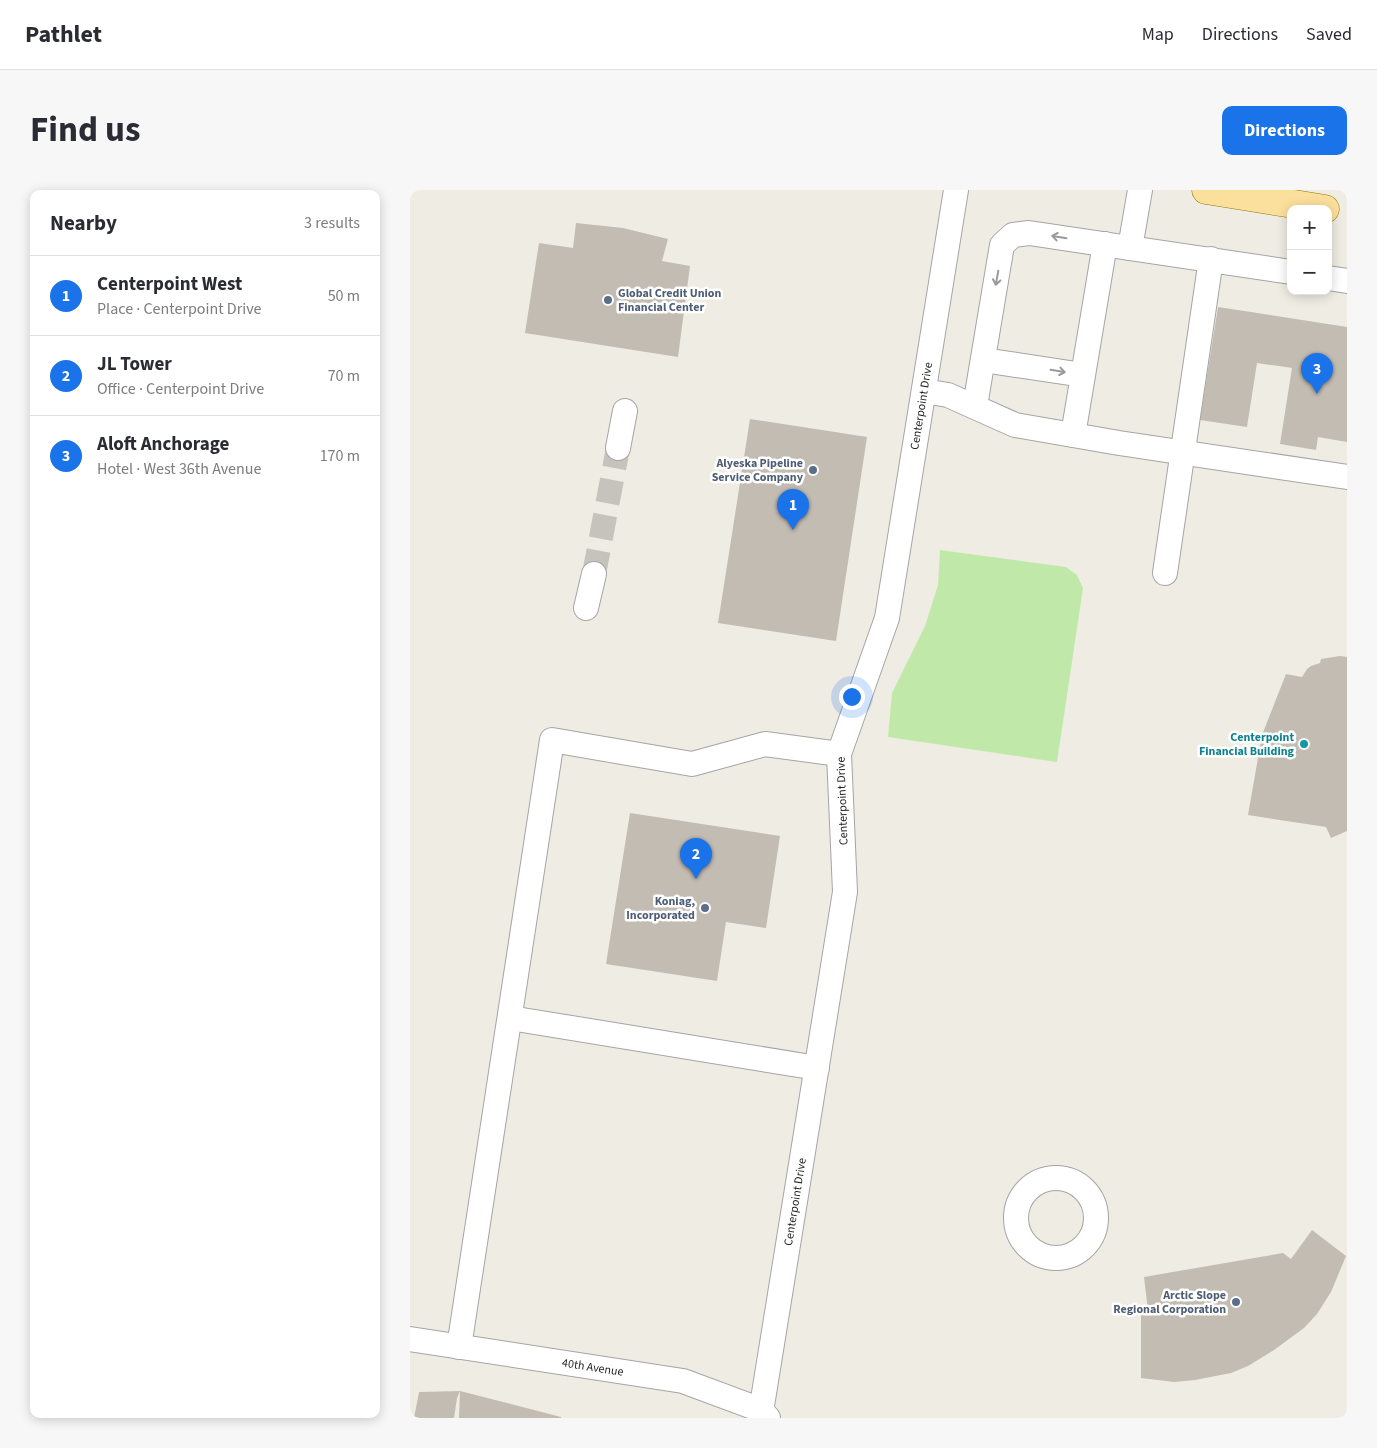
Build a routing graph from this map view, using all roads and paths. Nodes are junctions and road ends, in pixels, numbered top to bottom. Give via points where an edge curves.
1 (956, 190) edge
2 (1140, 190) edge
3 (1206, 190) edge
4 (1319, 204) edge
5 (1347, 212) edge
6 (1105, 244) junction
7 (1130, 248) junction
8 (1211, 259) junction
9 (1287, 271) edge
10 (1332, 279) edge
11 (1347, 282) edge
12 (983, 360) junction
13 (1083, 375) junction
14 (924, 390) junction
15 (975, 406) junction
16 (625, 411) dead end
17 (1073, 435) junction
18 (618, 448) tunnel mouth
19 (1183, 452) junction
20 (1347, 477) edge
21 (1165, 573) dead end
22 (594, 574) tunnel mouth
23 (586, 608) dead end
24 (839, 754) junction
25 (510, 1018) junction
26 (816, 1068) junction
27 (410, 1339) edge
28 (459, 1347) junction
29 (763, 1415) edge

1 - 14 street, Centerpoint Drive
2 - 7 street
3 - 4 main road
4 - 5 main road
6 - 7 street
6 -> 12 street via 1029,233 1013,235 1002,245
6 - 13 street
7 - 8 street
8 - 9 street
8 - 19 street
10 - 11 street
12 -> 13 street
12 - 15 street
13 - 17 street
14 - 15 street
14 - 24 street, Centerpoint Drive via 887,618
15 - 17 street via 1015,424
16 - 18 street
17 - 19 street
19 - 20 street
19 - 21 street
22 - 23 street
24 - 25 street via 765,744 692,764 552,740
24 - 26 street, Centerpoint Drive via 845,892
25 - 26 street
25 - 28 street
26 - 29 street, Centerpoint Drive
27 - 28 street, 40th Avenue
28 - 29 street, 40th Avenue via 683,1381

